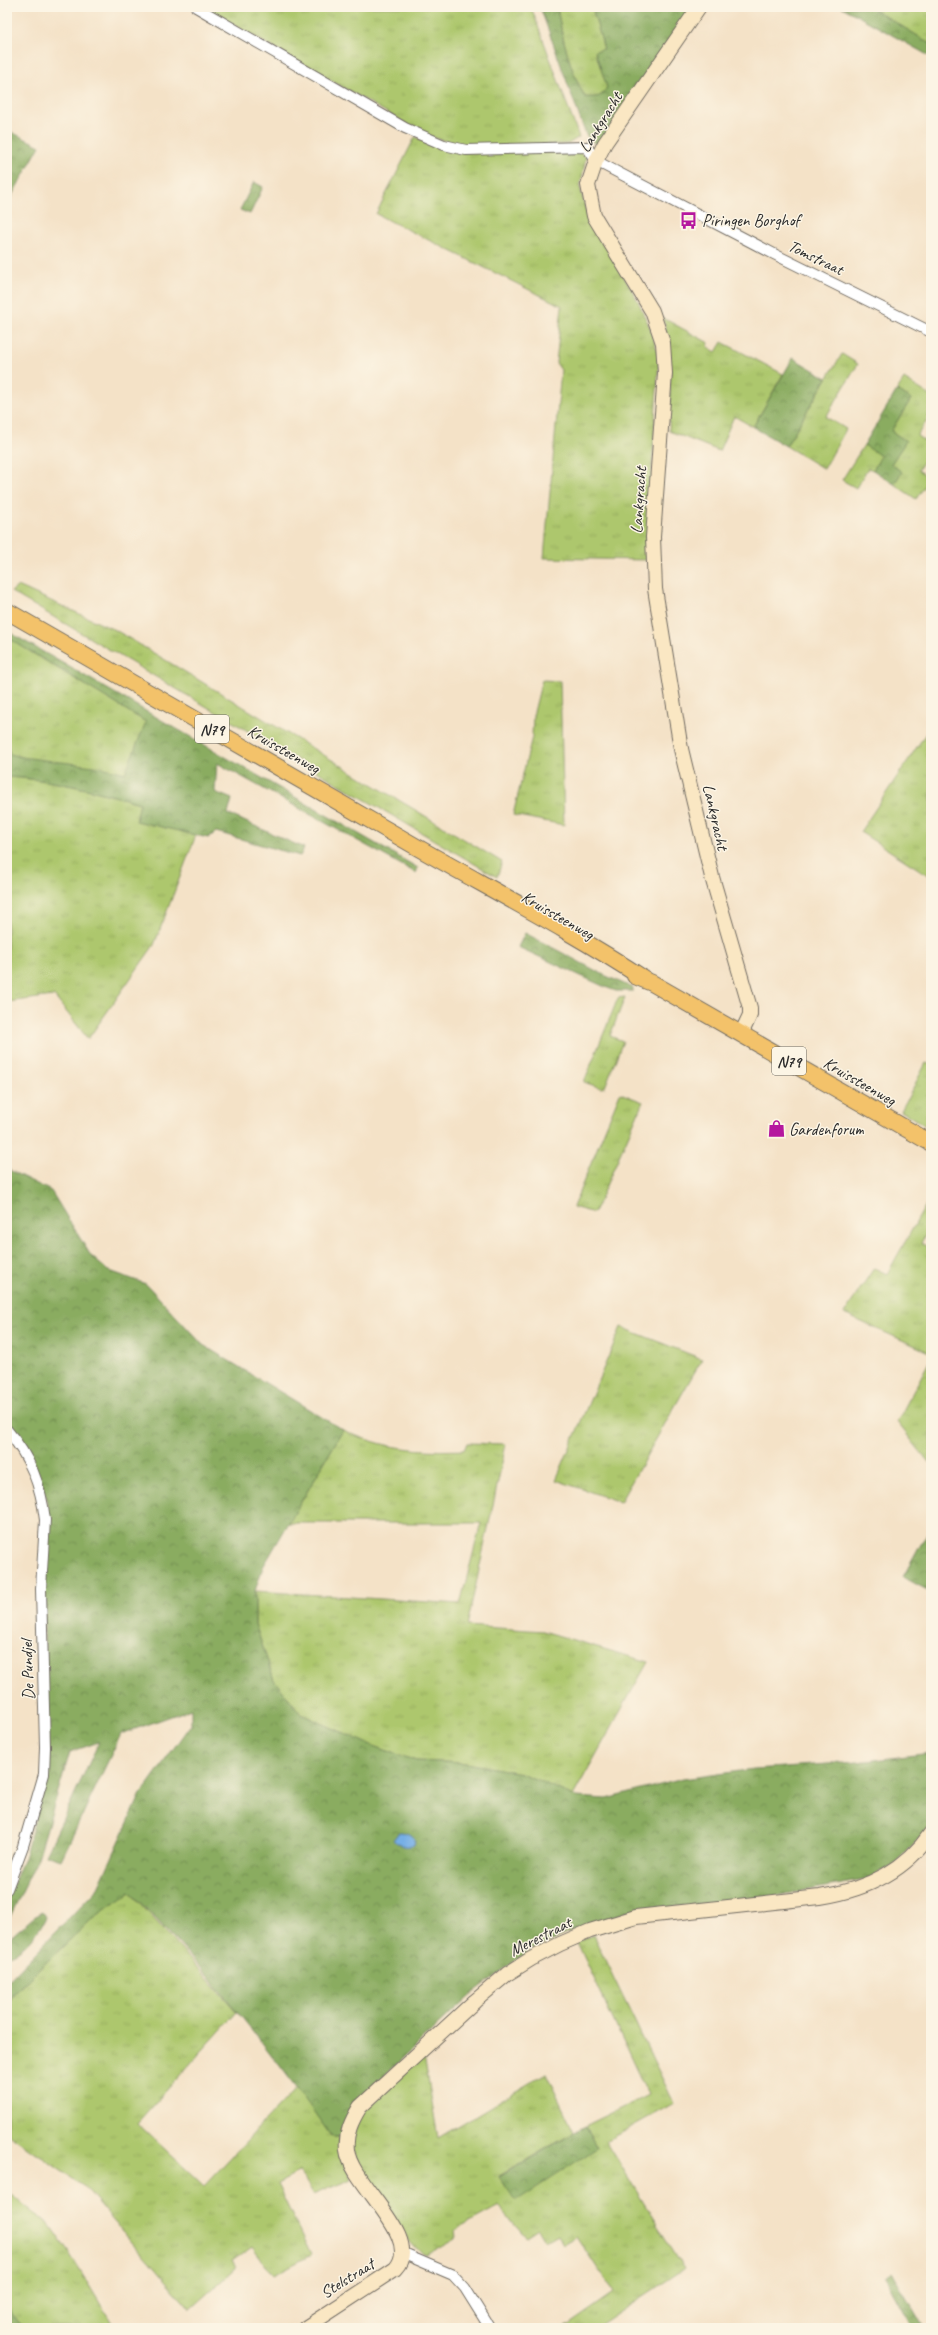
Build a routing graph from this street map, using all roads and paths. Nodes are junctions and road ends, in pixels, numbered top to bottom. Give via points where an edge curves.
1 (196, 7) edge
2 (699, 7) edge
3 (596, 162) junction
4 (931, 332) edge
5 (7, 611) edge
6 (741, 1034) junction
7 (931, 1143) edge
8 (7, 1430) edge
9 (931, 1833) edge
10 (7, 1889) edge
11 (404, 2254) junction
12 (305, 2328) edge
13 (490, 2328) edge

1 - 3 street via 405,128 444,145 466,150 587,147
2 - 3 street, Lankgracht via 605,143
3 - 4 street, Tomstraat
3 - 6 street, Lankgracht via 588,185 594,216 652,311 663,343 665,373 653,537 655,589 681,749 712,877 750,1008 750,1015
5 - 6 main road, Kruissteenweg / N79 via 418,848 502,893
6 - 7 main road, Kruissteenweg / N79
8 - 10 street, De Pundjel via 31,1465 39,1486 45,1520 41,1616 46,1748 44,1774 23,1846
9 - 11 street, Merestraat via 895,1870 865,1886 842,1894 636,1917 566,1941 507,1974 360,2107 351,2121 347,2140 349,2158 357,2175 399,2236
11 - 12 street, Stelstraat via 401,2263 395,2269
11 - 13 street via 453,2275 465,2288

